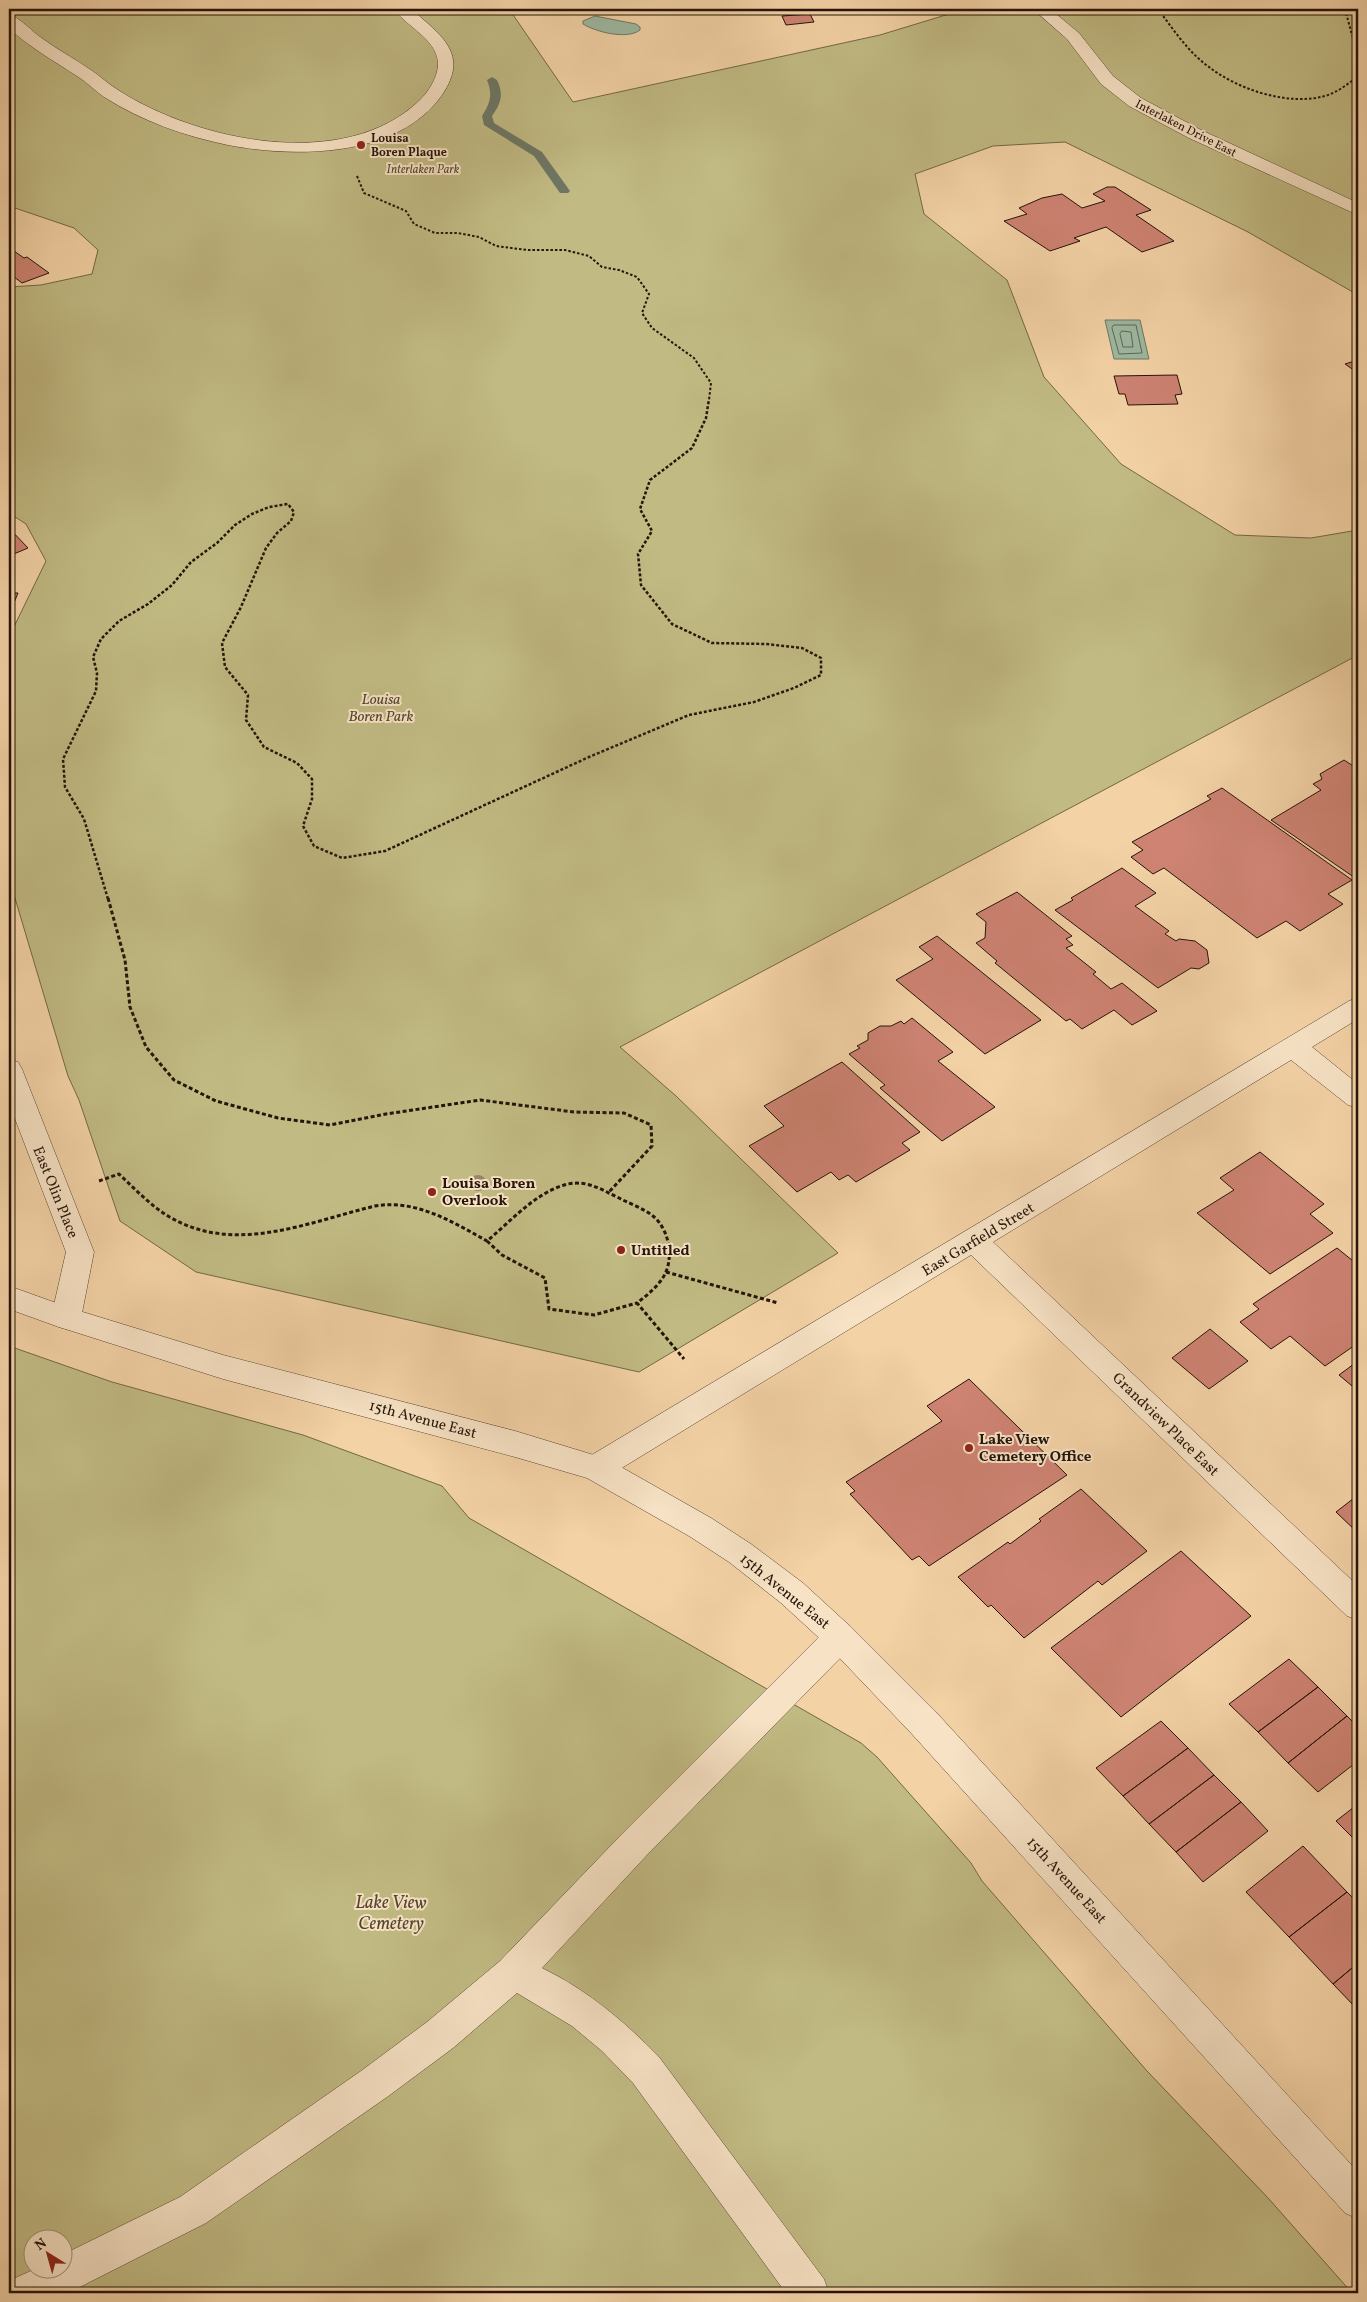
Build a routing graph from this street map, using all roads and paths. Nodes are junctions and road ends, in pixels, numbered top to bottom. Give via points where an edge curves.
1 (402, 9) edge
2 (1041, 9) edge
3 (1158, 9) edge
4 (1345, 9) edge
5 (9, 20) edge
6 (1358, 47) edge
7 (1358, 76) edge
8 (343, 143) junction
9 (1358, 210) edge
10 (1358, 1007) edge
11 (1293, 1046) junction
12 (9, 1069) edge
13 (1358, 1098) edge
14 (96, 1182) dead end
15 (608, 1193) junction
16 (487, 1241) junction
17 (974, 1241) junction
18 (666, 1272) junction
19 (9, 1297) edge
20 (637, 1302) junction
21 (778, 1303) dead end
22 (66, 1318) junction
23 (684, 1359) dead end
24 (596, 1468) junction
25 (1358, 1606) edge
26 (840, 1636) junction
27 (513, 1973) junction
28 (1358, 2200) edge
29 (27, 2293) edge
30 (810, 2293) edge

1 - 8 street via 444,53 446,72 431,100 420,112 386,130
2 - 9 street, Interlaken Drive East via 1073,36 1107,80 1136,102 1203,138
3 - 7 path via 1186,45 1209,66 1236,83 1273,96 1304,99 1334,94
4 - 6 path
5 - 8 street via 36,44 109,92 138,110 181,127 212,136 280,146
8 - 15 path via 364,193 406,211 414,224 435,233 480,237 496,246 565,250 589,256 602,267 637,277 650,294 642,313 652,328 694,358 712,383 706,418 692,448 650,480 640,510 652,531 638,554 641,585 672,624 712,643 802,648 821,658 821,675 754,702 690,714 385,851 342,858 314,846 304,826 312,800 312,779 296,763 264,746 246,720 248,695 225,667 222,643 242,607 266,548 290,521 294,512 288,504 269,507 235,525 191,562 172,585 119,621 101,639 93,657 97,673 96,691 63,759 65,787 84,819 95,851 125,960 130,1007 146,1047 174,1080 216,1101 278,1118 330,1125 480,1100 574,1112 624,1113 651,1125 652,1146
10 - 11 street, East Garfield Street
11 - 13 street
11 - 17 street, East Garfield Street
12 - 22 street, East Olin Place via 80,1252
14 - 16 path via 119,1174 165,1213 219,1236 289,1231 368,1208 399,1203 446,1219
15 - 16 path via 579,1183 557,1188 536,1200
15 - 18 path via 646,1211 659,1222 668,1244
16 - 20 path via 502,1254 545,1278 549,1310 594,1315
17 - 24 street, East Garfield Street
17 - 25 street, Grandview Place East
18 - 20 path via 654,1289
18 - 21 path
19 - 22 street, 15th Avenue East
20 - 23 path
22 - 24 street, 15th Avenue East via 223,1367
24 - 26 street, 15th Avenue East via 740,1553
26 - 27 street
26 - 28 street, 15th Avenue East via 923,1722
27 - 29 street via 440,2035 194,2210
27 - 30 street via 588,2014 621,2043 646,2070

